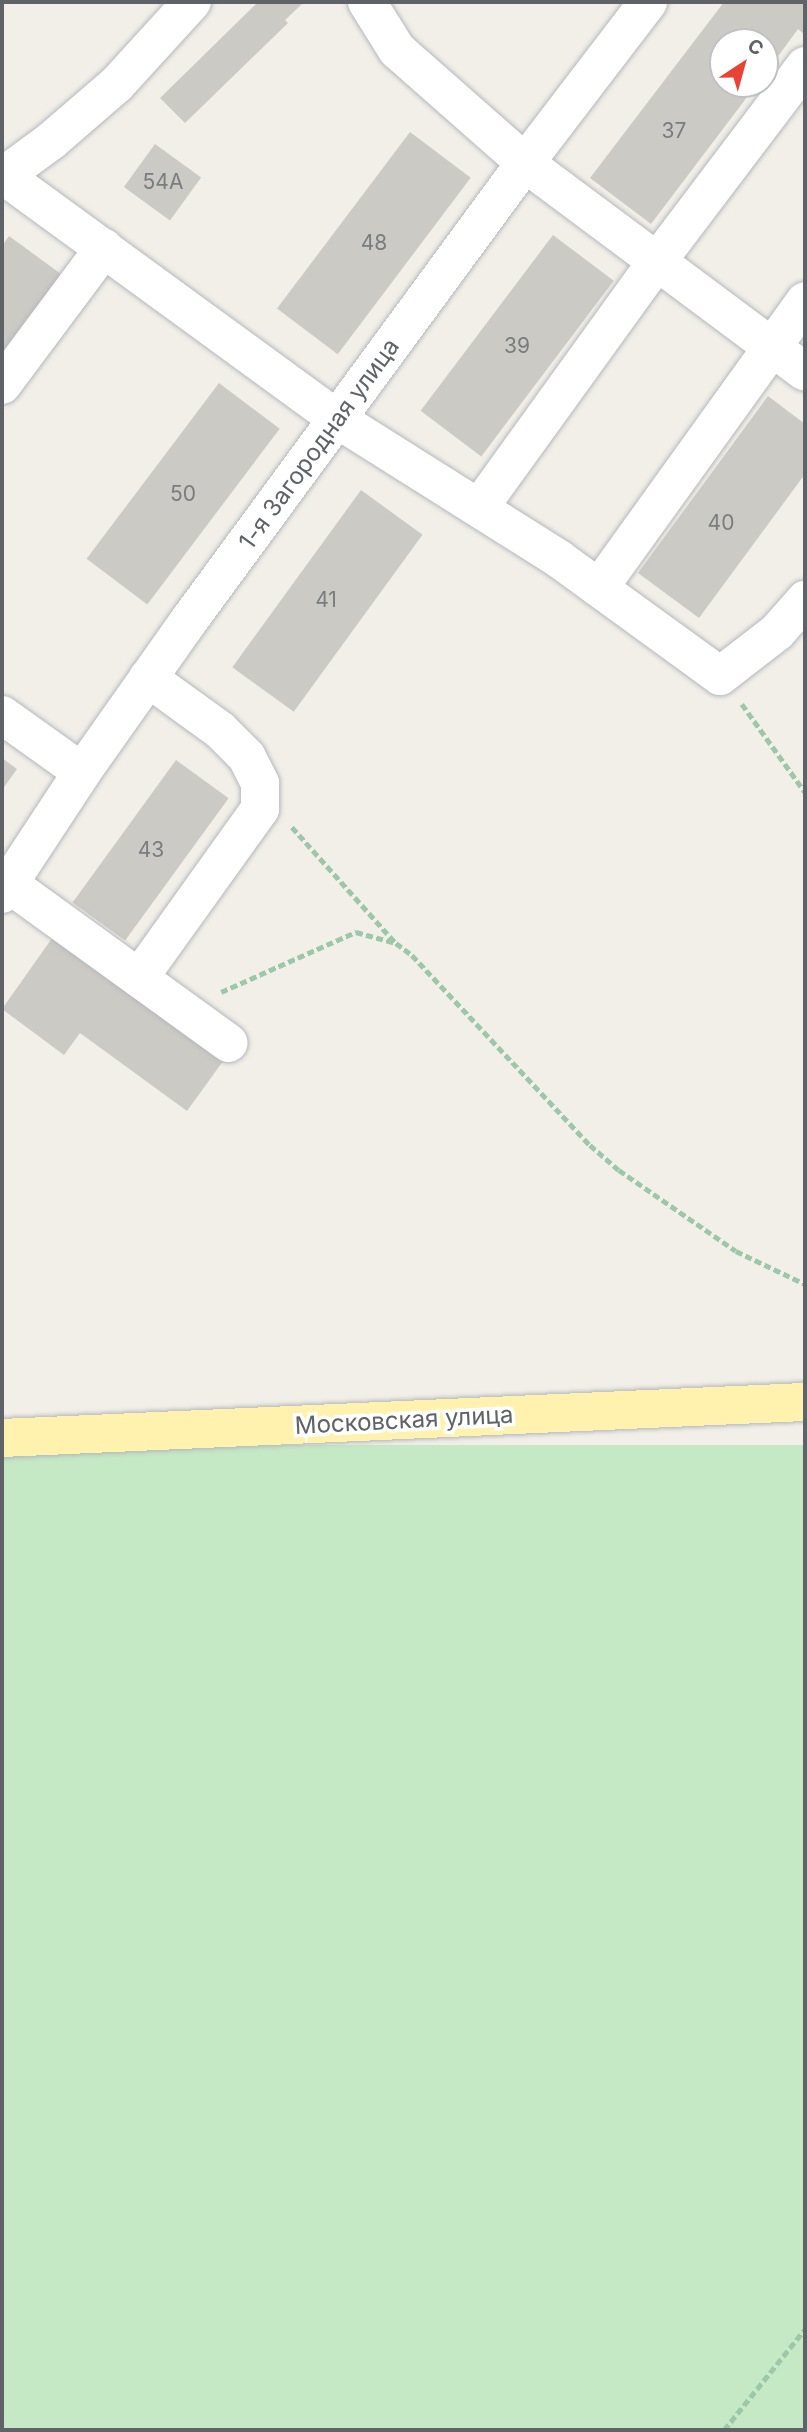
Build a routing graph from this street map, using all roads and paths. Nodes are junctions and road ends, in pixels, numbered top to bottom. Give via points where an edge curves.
1 (192, 2) edge
2 (367, 2) edge
3 (648, 2) edge
4 (805, 66) edge
5 (525, 163) junction
6 (3, 176) edge
7 (104, 248) junction
8 (656, 264) junction
9 (805, 300) edge
10 (771, 348) junction
11 (805, 372) edge
12 (2, 385) edge
13 (337, 419) junction
14 (479, 508) junction
15 (599, 588) junction
16 (805, 600) edge
17 (720, 676) junction
18 (148, 678) junction
19 (2, 715) edge
20 (82, 772) junction
21 (805, 792) edge
22 (260, 809) junction
23 (5, 889) edge
24 (396, 943) junction
25 (139, 978) junction
26 (181, 1009) junction
27 (229, 1043) dead end
28 (805, 1284) edge
29 (805, 1402) edge
30 (6, 1430) edge
31 (805, 2329) edge
32 (724, 2430) edge

1 - 6 street via 117,84
2 - 5 street via 397,50
3 - 5 street, 1-я Загородная улица
4 - 8 street
5 - 8 street
5 - 13 street, 1-я Загородная улица
6 - 7 street
7 - 12 street
7 - 13 street
8 - 10 street
8 - 14 street
9 - 10 street
10 - 11 street
10 - 15 street
13 - 14 street
13 - 18 street, 1-я Загородная улица
14 - 15 street
15 - 17 street
16 - 17 street via 777,632
17 - 21 path
18 - 20 street, 1-я Загородная улица
18 - 22 street via 220,730 247,757 260,783
19 - 20 street
20 - 23 street, 1-я Загородная улица
22 - 24 path via 295,829
22 - 25 street
23 - 25 street
24 - 26 path via 355,932
24 - 28 path via 619,1170 736,1251
25 - 26 street
26 - 27 street
29 - 30 main road, Московская улица
31 - 32 path

